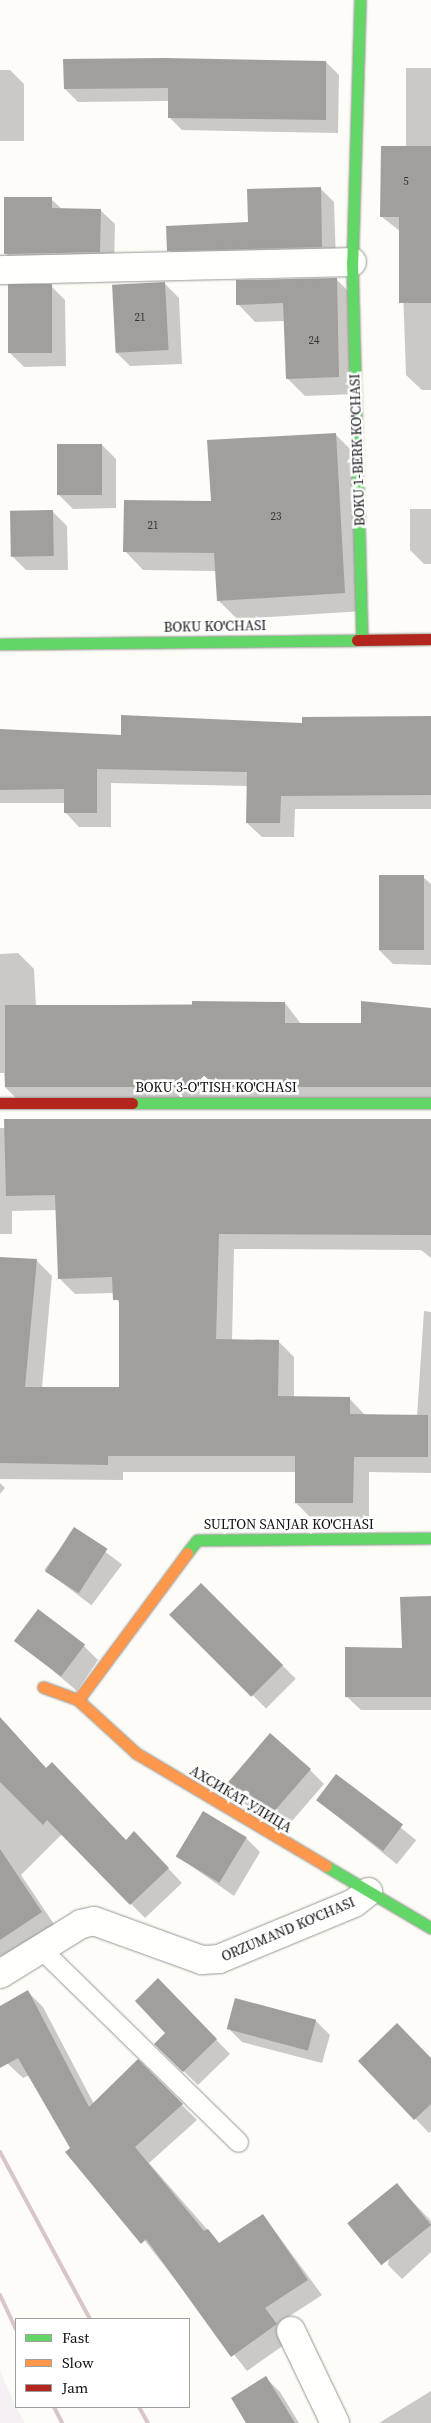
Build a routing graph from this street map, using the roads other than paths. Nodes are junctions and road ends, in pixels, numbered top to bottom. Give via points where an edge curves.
1 (360, 0) edge
2 (352, 262) junction
3 (0, 270) edge
4 (362, 638) junction
5 (431, 639) edge
6 (0, 644) edge
7 (0, 1102) edge
8 (431, 1102) edge
9 (431, 1538) edge
10 (43, 1687) dead end
11 (78, 1700) junction
12 (368, 1892) junction
13 (431, 1928) edge
14 (40, 1948) junction
15 (0, 1974) edge
16 (238, 2142) dead end
17 (291, 2331) dead end
18 (335, 2423) edge

1 - 2 street, BOKU 1-BERK KO'CHASI
2 - 3 street
2 - 4 street, BOKU 1-BERK KO'CHASI
4 - 5 street, BOKU KO'CHASI
4 - 6 street, BOKU KO'CHASI
7 - 8 street, BOKU 3-O'TISH KO'CHASI
9 - 11 street, SULTON SANJAR KO'CHASI via 197,1540
10 - 11 street, АХСИКАТ УЛИЦА
11 - 12 street, АХСИКАТ УЛИЦА via 136,1753
12 - 13 street, АХСИКАТ УЛИЦА
12 - 14 street, ORZUMAND KO'CHASI via 354,1903 219,1959 202,1960 94,1921 80,1924
14 - 15 street, ORZUMAND KO'CHASI
14 - 16 lane
17 - 18 street

